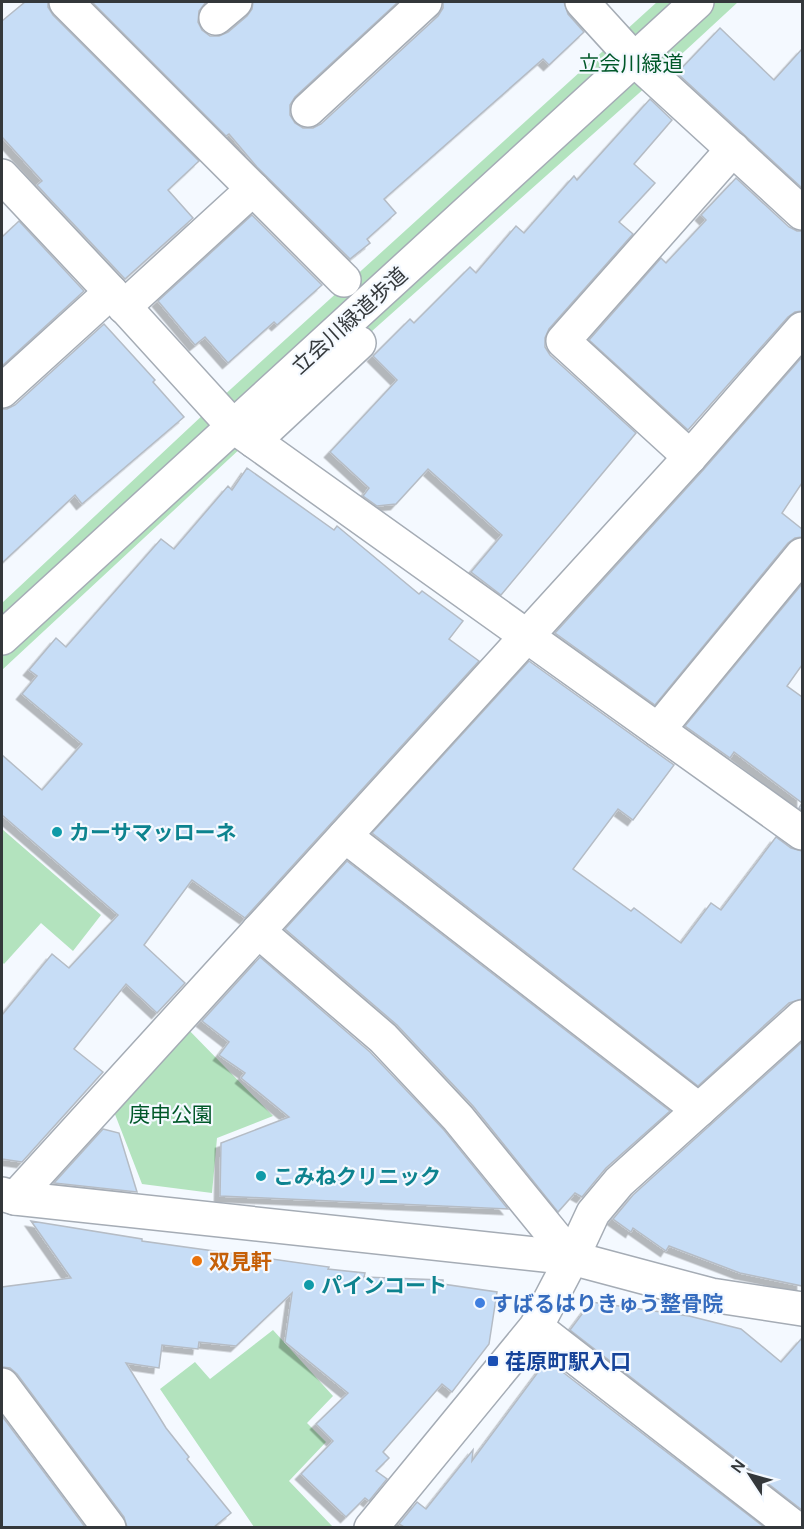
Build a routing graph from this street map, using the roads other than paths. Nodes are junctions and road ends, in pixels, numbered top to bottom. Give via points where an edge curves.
1 (66, 2) edge
2 (425, 2) edge
3 (582, 2) edge
4 (697, 2) edge
5 (634, 59) junction
6 (308, 110) dead end
7 (733, 149) junction
8 (2, 176) edge
9 (253, 189) junction
10 (802, 213) edge
11 (344, 280) dead end
12 (118, 299) junction
13 (802, 329) edge
14 (359, 343) dead end
15 (2, 391) edge
16 (243, 433) junction
17 (690, 457) junction
18 (802, 555) edge
19 (527, 637) junction
20 (2, 638) edge
21 (658, 730) junction
22 (802, 833) edge
23 (345, 836) junction
24 (258, 931) junction
25 (802, 1017) edge
26 (699, 1110) junction
27 (8, 1196) edge
28 (572, 1258) junction
29 (802, 1309) edge
30 (536, 1327) junction
31 (2, 1385) edge
32 (109, 1527) edge
33 (370, 1527) edge
34 (795, 1527) edge

1 - 9 street
2 - 6 street
3 - 5 street
4 - 5 street, 立会川緑道歩道
5 - 7 street
5 - 16 street, 立会川緑道歩道
7 - 10 street
7 - 17 street via 563,341
8 - 12 street
9 - 11 street
9 - 12 street
12 - 15 street
12 - 16 street
13 - 17 street
14 - 16 street
16 - 19 street
16 - 20 street, 立会川緑道歩道
17 - 19 street
18 - 21 street
19 - 21 street
19 - 23 street
21 - 22 street
23 - 24 street
23 - 26 street
24 - 27 street
24 - 28 street via 382,1038 458,1118
25 - 26 street
26 - 28 street via 619,1182 593,1213
27 - 28 street
28 - 29 street via 711,1295
28 - 30 street
30 - 33 street
30 - 34 street
31 - 32 street

